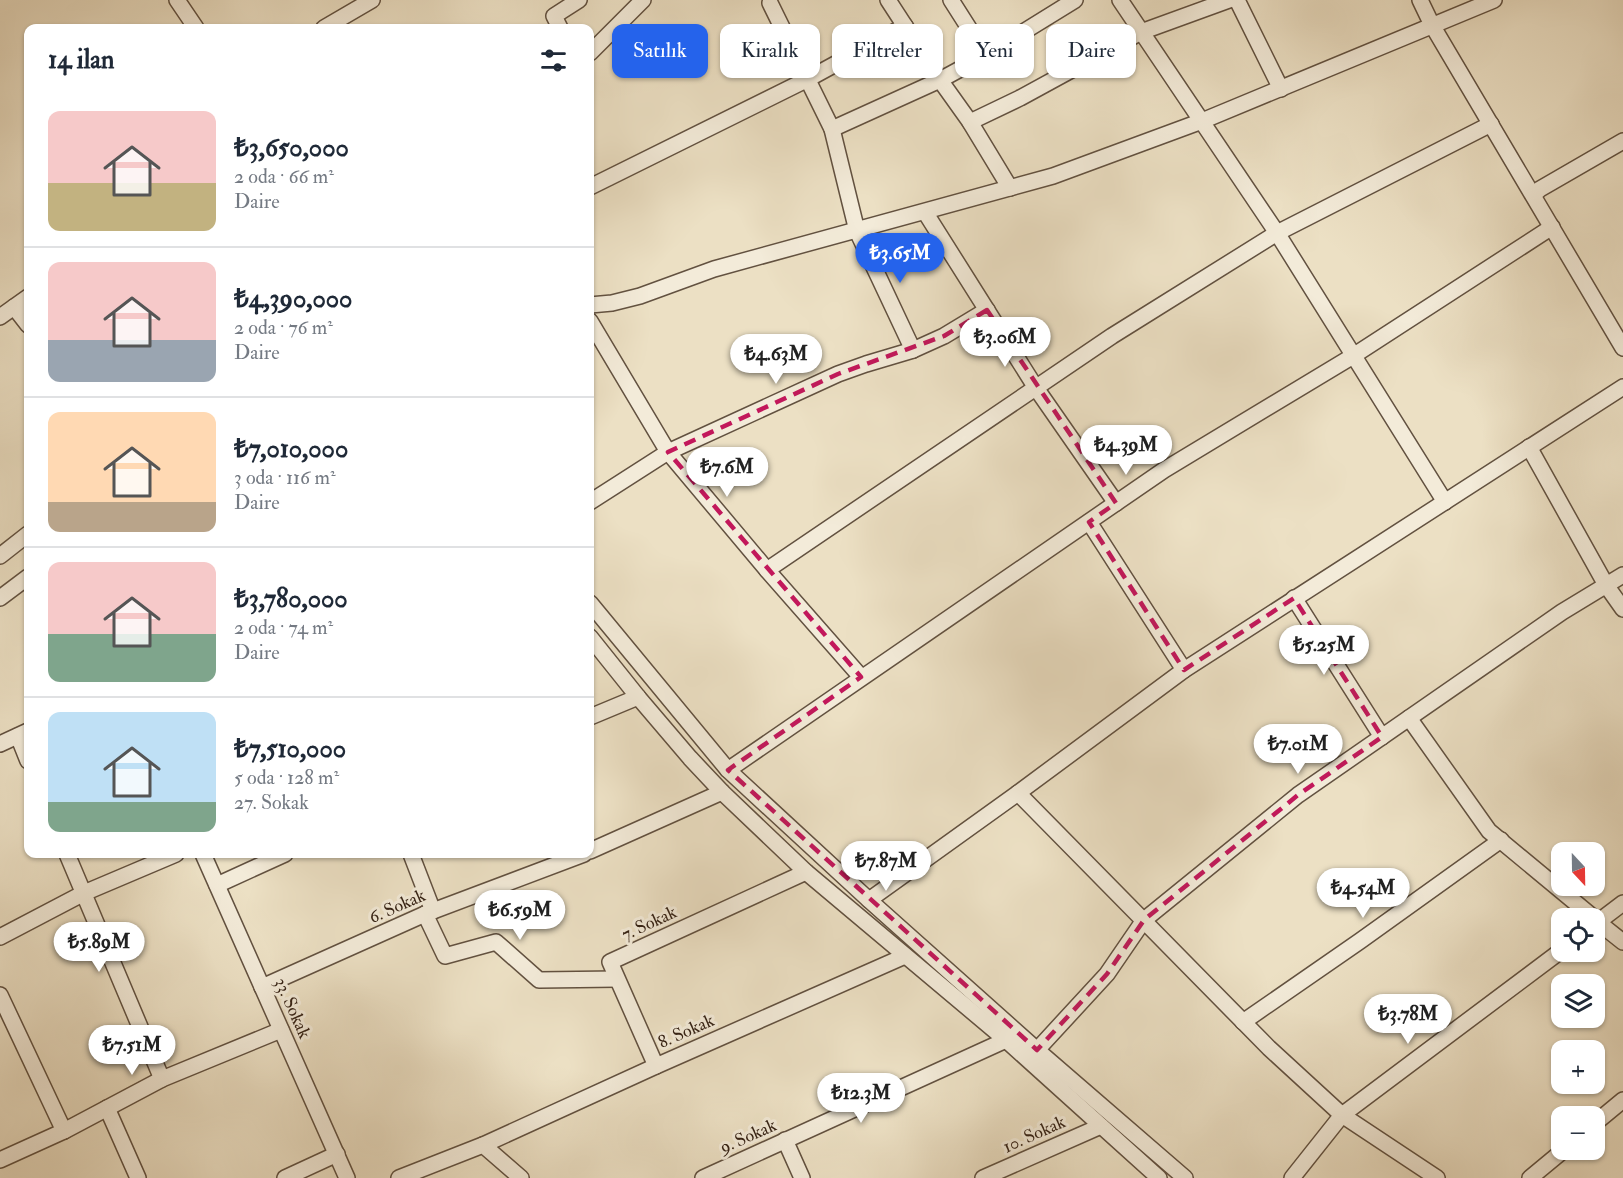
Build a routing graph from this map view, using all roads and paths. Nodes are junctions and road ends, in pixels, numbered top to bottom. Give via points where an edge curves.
1 (177, 0) edge
2 (372, 0) edge
3 (579, 0) edge
4 (888, 0) edge
5 (951, 0) edge
6 (1075, 0) edge
7 (1120, 0) edge
8 (1229, 0) edge
9 (1237, 0) edge
10 (1420, 0) edge
11 (1494, 0) edge
12 (636, 3) edge
13 (770, 3) dead end
14 (193, 24) edge
15 (331, 24) edge
16 (558, 24) edge
17 (903, 24) edge
18 (966, 24) edge
19 (1034, 25) edge
20 (1432, 25) junction
21 (1141, 32) junction
22 (594, 48) edge
23 (832, 66) edge
24 (955, 72) edge
25 (808, 79) junction
26 (940, 80) junction
27 (1281, 89) junction
28 (1202, 121) junction
29 (970, 122) junction
30 (1491, 124) junction
31 (832, 129) junction
32 (1623, 141) edge
33 (594, 185) edge
34 (1010, 188) junction
35 (1533, 195) junction
36 (925, 212) junction
37 (1552, 227) junction
38 (857, 231) junction
39 (1277, 233) junction
40 (24, 300) edge
41 (594, 305) edge
42 (14, 307) junction
43 (987, 310) junction
44 (0, 317) edge
45 (24, 320) edge
46 (594, 328) edge
47 (1623, 348) edge
48 (913, 350) junction
49 (1353, 356) junction
50 (1623, 387) edge
51 (1036, 388) junction
52 (1529, 447) junction
53 (668, 452) junction
54 (594, 499) edge
55 (1445, 501) junction
56 (1116, 503) junction
57 (1089, 522) junction
58 (24, 537) edge
59 (0, 556) edge
60 (767, 570) junction
61 (1623, 574) edge
62 (24, 580) edge
63 (1606, 585) junction
64 (0, 598) edge
65 (1294, 598) junction
66 (594, 608) edge
67 (1623, 609) edge
68 (594, 642) edge
69 (1184, 670) junction
70 (861, 677) junction
71 (638, 698) junction
72 (594, 715) edge
73 (1410, 718) junction
74 (23, 733) edge
75 (1382, 737) junction
76 (0, 744) edge
77 (728, 770) junction
78 (722, 792) junction
79 (1018, 793) junction
80 (1501, 840) junction
81 (594, 849) edge
82 (69, 858) edge
83 (166, 858) edge
84 (205, 858) edge
85 (276, 858) edge
86 (412, 858) edge
87 (573, 858) edge
88 (806, 872) junction
89 (217, 885) junction
90 (84, 892) junction
91 (869, 900) junction
92 (1623, 903) edge
93 (1580, 908) edge
94 (429, 912) junction
95 (1605, 915) edge
96 (1144, 921) junction
97 (1605, 928) edge
98 (0, 937) edge
99 (1623, 942) edge
100 (905, 956) junction
101 (1551, 958) edge
102 (617, 979) junction
103 (262, 987) junction
104 (1, 1002) edge
105 (1243, 1022) junction
106 (281, 1030) junction
107 (1006, 1040) junction
108 (1037, 1050) junction
109 (656, 1066) junction
110 (162, 1079) junction
111 (1623, 1100) edge
112 (107, 1108) junction
113 (1342, 1115) junction
114 (1605, 1115) edge
115 (1101, 1126) junction
116 (64, 1131) junction
117 (785, 1140) junction
118 (483, 1145) junction
119 (337, 1154) junction
120 (0, 1160) edge
121 (1552, 1160) edge
122 (516, 1177) edge
123 (138, 1178) edge
124 (285, 1178) edge
125 (347, 1178) edge
126 (399, 1178) edge
127 (703, 1178) edge
128 (802, 1178) edge
129 (983, 1178) edge
130 (1159, 1178) edge
131 (1185, 1178) edge
132 (1292, 1178) edge
133 (1437, 1178) edge
134 (1530, 1178) edge

1 - 14 street
2 - 15 street
3 - 16 street via 554,16
4 - 17 street
5 - 18 street
6 - 19 street
7 - 21 street
8 - 21 street
9 - 27 street
10 - 20 street
11 - 20 street
12 - 22 street
13 - 25 street
20 - 27 street
20 - 30 street
21 - 28 street
21 - 29 street
23 - 25 street
24 - 26 street
25 - 31 street
25 - 33 street
26 - 29 street
26 - 31 street
27 - 28 street
28 - 34 street
28 - 39 street
29 - 34 street
30 - 35 street
30 - 39 street
31 - 38 street
32 - 35 street
34 - 36 street
35 - 37 street
36 - 38 street
36 - 43 street
37 - 47 street
37 - 49 street
38 - 41 street via 714,269 640,296
38 - 48 street
39 - 49 street
39 - 51 street
40 - 42 street
42 - 44 street
42 - 45 street
43 - 48 street
43 - 51 street
46 - 53 street
48 - 53 street via 838,374
49 - 55 street
49 - 56 street
50 - 52 street
51 - 56 street
51 - 60 street
52 - 55 street
52 - 63 street
53 - 54 street
53 - 60 street
55 - 65 street
56 - 57 street
57 - 69 street
57 - 70 street
58 - 59 street
60 - 70 street
61 - 63 street
62 - 64 street
63 - 67 street
63 - 73 street
65 - 69 street
65 - 75 street
66 - 77 street
68 - 71 street
69 - 79 street
70 - 77 street
71 - 72 street
71 - 78 street
73 - 75 street
73 - 80 street via 1490,831
74 - 76 street
75 - 96 street via 1298,795
77 - 91 street
78 - 81 street
78 - 88 street
79 - 91 street
79 - 96 street
80 - 93 street
80 - 105 street
82 - 90 street
83 - 90 street
84 - 89 street, 33. Sokak
85 - 89 street
86 - 94 street
87 - 94 street, 6. Sokak
88 - 100 street
88 - 102 street, 7. Sokak via 610,962
89 - 103 street, 33. Sokak
90 - 98 street
90 - 110 street
91 - 108 street
92 - 95 street
94 - 102 street via 445,956 496,942 539,980
94 - 103 street, 6. Sokak
96 - 105 street
96 - 108 street via 1107,974
97 - 99 street
100 - 107 street
100 - 109 street, 8. Sokak
101 - 113 street
102 - 109 street
103 - 106 street, 33. Sokak
104 - 116 street
105 - 113 street
106 - 110 street
106 - 119 street, 33. Sokak
107 - 115 street
107 - 117 street, 9. Sokak
108 - 131 street
109 - 118 street, 8. Sokak
110 - 112 street
111 - 114 street
112 - 116 street
112 - 123 street
113 - 132 street
113 - 133 street
115 - 129 street, 10. Sokak
115 - 130 street
116 - 120 street
117 - 127 street, 9. Sokak
117 - 128 street
118 - 122 street
118 - 126 street, 8. Sokak
119 - 124 street
119 - 125 street, 33. Sokak
121 - 134 street

